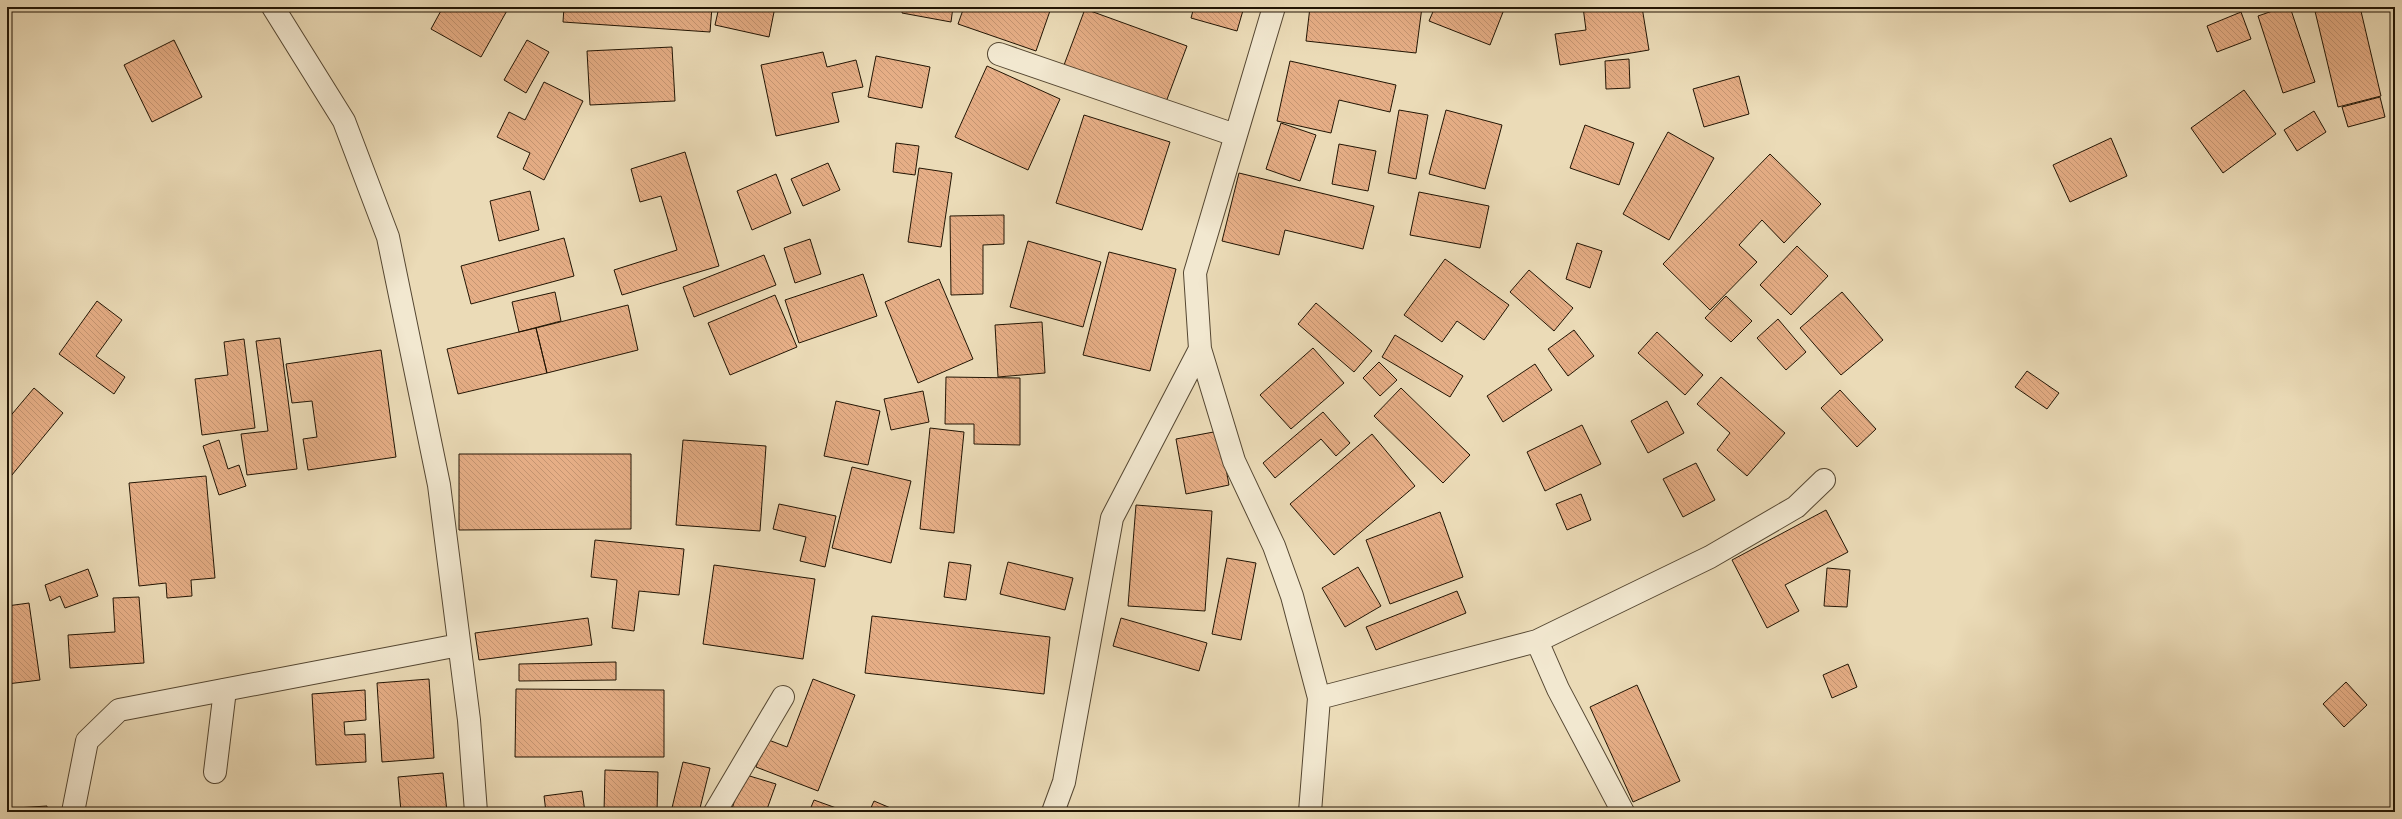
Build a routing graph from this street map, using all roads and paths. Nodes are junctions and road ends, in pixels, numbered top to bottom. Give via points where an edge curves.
1 (273, 7) edge
2 (1274, 7) edge
3 (999, 54) dead end
4 (1235, 135) junction
5 (1200, 349) junction
6 (1824, 480) dead end
7 (1537, 641) junction
8 (459, 644) junction
9 (225, 690) junction
10 (783, 697) dead end
11 (1319, 698) junction
12 (215, 772) dead end
13 (73, 812) edge
14 (476, 812) edge
15 (715, 812) edge
16 (1053, 812) edge
17 (1310, 812) edge
18 (1623, 812) edge

1 - 8 street via 344,121 388,237 439,485
2 - 4 street
3 - 4 street
4 - 5 street via 1196,273
5 - 11 street via 1234,461 1274,546 1292,596
5 - 16 street via 1112,518 1064,782
6 - 7 street via 1796,507 1710,557
7 - 11 street
7 - 18 street via 1558,689
8 - 9 street
8 - 14 street via 469,720
9 - 12 street
9 - 13 street via 119,710 87,741
10 - 15 street
11 - 17 street

